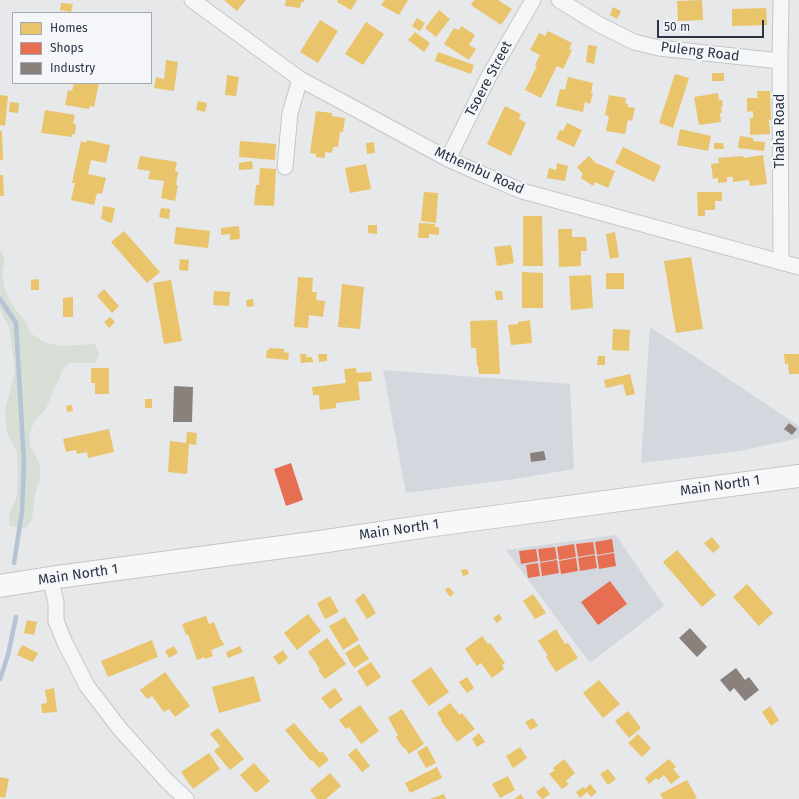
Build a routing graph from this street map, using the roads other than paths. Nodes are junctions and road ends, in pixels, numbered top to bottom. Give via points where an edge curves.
1 (192, 0) edge
2 (533, 0) edge
3 (559, 0) edge
4 (781, 0) edge
5 (780, 61) junction
6 (300, 79) junction
7 (448, 159) junction
8 (285, 167) dead end
9 (781, 262) junction
10 (799, 267) edge
11 (799, 476) edge
12 (50, 578) junction
13 (0, 586) edge
14 (186, 799) edge

1 - 6 street, Mthembu Road
2 - 7 street, Tsoere Street via 489,76
3 - 5 street, Puleng Road via 600,26 634,42 660,48
4 - 5 street, Thaha Road
5 - 9 street, Thaha Road
6 - 7 street, Mthembu Road
6 - 8 street via 290,113
7 - 9 street, Mthembu Road via 522,191
9 - 10 street, Mthembu Road
11 - 12 main road, Main North 1
12 - 13 main road, Main North 1
12 - 14 street via 56,602 56,621 87,686 120,729

